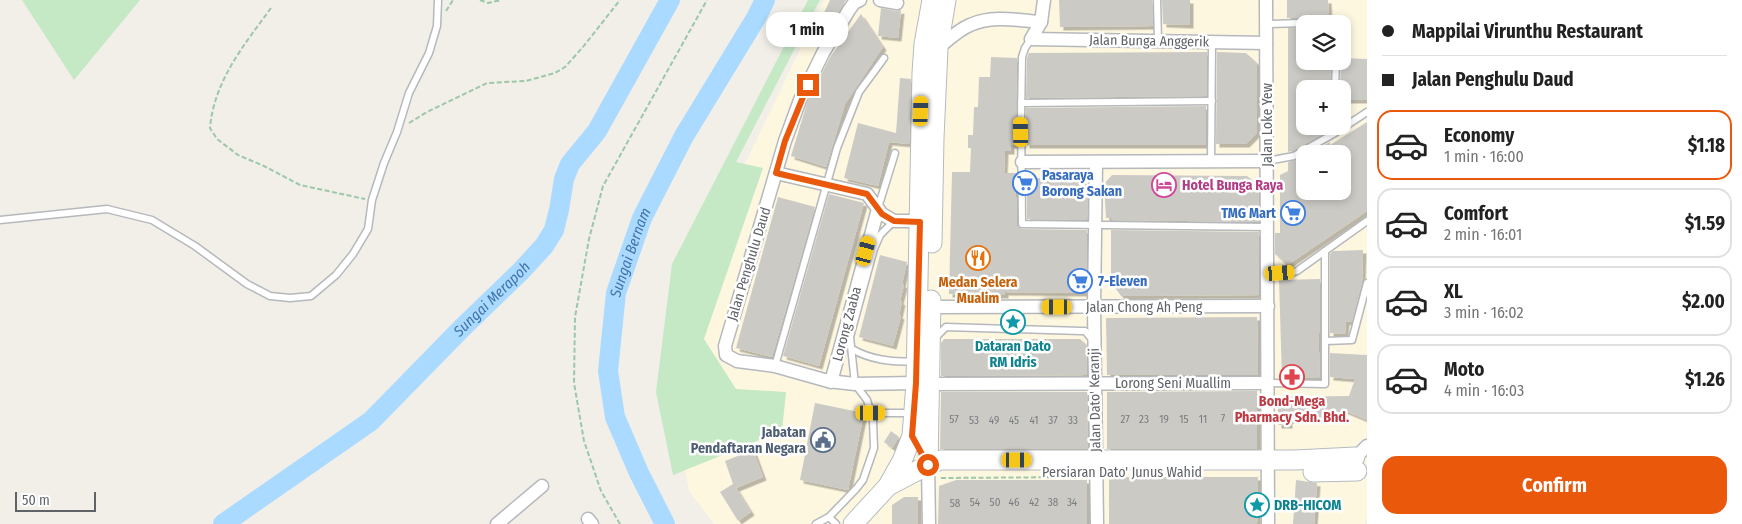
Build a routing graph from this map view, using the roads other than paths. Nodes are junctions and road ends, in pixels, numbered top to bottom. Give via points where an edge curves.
1 (438, 0) edge
2 (860, 0) edge
3 (880, 0) edge
4 (932, 0) edge
5 (946, 0) edge
6 (1044, 0) edge
7 (1157, 0) edge
8 (1266, 0) edge
9 (897, 3) dead end
10 (1041, 22) junction
11 (1296, 23) edge
12 (1266, 24) junction
13 (1031, 39) junction
14 (1158, 41) junction
15 (1212, 43) junction
16 (1266, 43) junction
17 (938, 48) junction
18 (884, 58) dead end
19 (1212, 101) junction
20 (1021, 103) junction
21 (1367, 112) edge
22 (1351, 121) edge
23 (1327, 135) edge
24 (895, 153) dead end
25 (1267, 161) junction
26 (1022, 162) junction
27 (1211, 162) junction
28 (1096, 163) junction
29 (776, 173) junction
30 (827, 185) junction
31 (878, 209) junction
32 (0, 220) edge
33 (894, 221) junction
34 (927, 221) junction
35 (1367, 221) edge
36 (1096, 226) junction
37 (1267, 227) junction
38 (1325, 251) junction
39 (1268, 274) junction
40 (1367, 283) edge
41 (1268, 306) junction
42 (930, 307) junction
43 (1020, 307) junction
44 (1094, 307) junction
45 (1019, 329) junction
46 (1326, 341) junction
47 (1094, 343) junction
48 (930, 344) junction
49 (852, 349) junction
50 (916, 360) junction
51 (775, 366) junction
52 (832, 382) junction
53 (922, 383) junction
54 (1095, 383) junction
55 (1268, 383) junction
56 (855, 384) junction
57 (915, 412) junction
58 (871, 413) junction
59 (912, 436) junction
60 (1362, 459) edge
61 (928, 465) junction
62 (1268, 466) junction
63 (1094, 469) junction
64 (542, 486) dead end
65 (888, 486) junction
66 (829, 516) junction
67 (497, 524) edge
68 (816, 524) edge
69 (836, 524) edge
70 (852, 524) edge
71 (929, 524) edge
72 (1097, 524) edge
73 (1268, 524) edge

1 - 32 lane via 437,26 429,53 409,93 384,163 372,200 368,229 336,276 311,296 270,296 152,220 107,209
2 - 29 street, Jalan Penghulu Daud via 849,10 800,100
3 - 9 street
4 - 34 main road via 924,44 919,186
5 - 17 main road
6 - 10 street
7 - 14 lane
8 - 12 street, Jalan Loke Yew
10 - 13 street
10 - 17 street via 986,20 969,25
11 - 12 lane
12 - 16 street, Jalan Loke Yew
13 - 14 street, Jalan Bunga Anggerik
13 - 20 lane via 1022,57
14 - 15 street, Jalan Bunga Anggerik
15 - 16 street, Jalan Bunga Anggerik
15 - 19 lane
16 - 25 street, Jalan Loke Yew
17 - 34 main road
18 - 30 lane via 859,92 837,148
19 - 20 lane
19 - 27 lane
20 - 26 lane
21 - 22 lane
23 - 25 lane via 1294,156
24 - 31 lane
25 - 27 street
25 - 37 street, Jalan Loke Yew
26 - 28 street
26 - 36 lane via 1022,224
27 - 28 street
28 - 36 street, Jalan Dato' Keranji
29 - 30 street
29 - 51 street, Jalan Penghulu Daud via 724,346 726,355 737,362
30 - 31 street via 867,194
30 - 51 lane
31 - 33 street
31 - 52 street, Lorong Zaaba
33 - 34 street
33 - 49 lane via 880,235 874,248 850,337
34 - 42 main road
34 - 50 main road
35 - 38 lane
36 - 37 lane
36 - 44 street, Jalan Dato' Keranji
37 - 39 street, Jalan Loke Yew
38 - 39 lane via 1297,270
38 - 46 lane
39 - 41 street, Jalan Loke Yew
40 - 46 lane via 1352,340
41 - 44 street, Jalan Chong Ah Peng
41 - 55 street, Jalan Loke Yew
42 - 43 street, Jalan Chong Ah Peng
42 - 48 main road
43 - 44 street, Jalan Chong Ah Peng
43 - 45 lane
44 - 47 street, Jalan Dato' Keranji
45 - 47 lane via 1085,331
45 - 48 lane via 946,327
46 - 55 lane via 1325,384
47 - 54 street, Jalan Dato' Keranji
48 - 53 main road
49 - 50 lane via 862,355 894,361
49 - 56 lane
50 - 53 main road
51 - 52 street, Jalan Penghulu Daud
52 - 56 street, Jalan Penghulu Daud
53 - 54 street, Lorong Seni Muallim
53 - 56 street, Jalan Penghulu Daud
53 - 57 main road
53 - 61 main road
54 - 55 street, Lorong Seni Muallim
54 - 63 street, Jalan Dato' Keranji
55 - 62 street, Jalan Loke Yew
56 - 58 lane via 867,400
57 - 58 lane
57 - 59 main road
58 - 66 lane via 874,448 863,480
59 - 61 main road
59 - 65 main road
60 - 62 main road, Persiaran Dato' Junus Wahid
61 - 63 main road, Persiaran Dato' Junus Wahid via 941,460
61 - 65 main road, Persiaran Dato' Junus Wahid
61 - 71 street
62 - 63 main road, Persiaran Dato' Junus Wahid
62 - 73 street, Jalan Loke Yew
63 - 72 street, Jalan Dato' Keranji
64 - 67 street
65 - 70 main road
66 - 68 lane
66 - 69 lane

